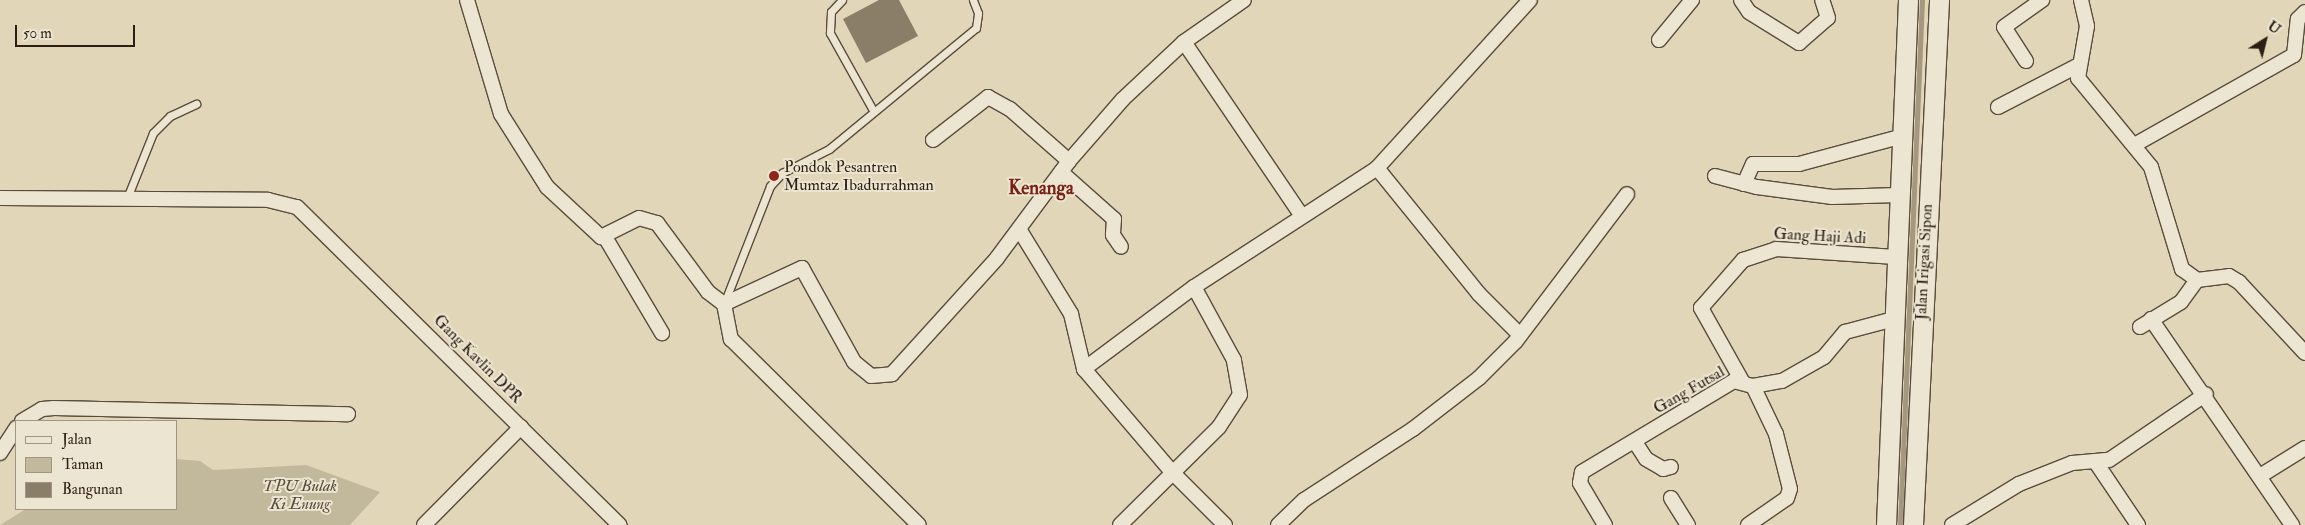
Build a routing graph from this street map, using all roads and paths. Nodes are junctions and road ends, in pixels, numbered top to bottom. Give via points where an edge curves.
1 (467, 0) edge
2 (842, 0) edge
3 (973, 0) edge
4 (1244, 0) edge
5 (1530, 0) edge
6 (1692, 0) edge
7 (1741, 0) edge
8 (1822, 0) edge
9 (1908, 0) edge
10 (1939, 0) edge
11 (2042, 0) edge
12 (2081, 0) edge
13 (2305, 12) edge
14 (1659, 40) dead end
15 (1184, 42) junction
16 (2026, 62) dead end
17 (2077, 66) junction
18 (196, 104) dead end
19 (1998, 107) dead end
20 (874, 112) junction
21 (1900, 137) junction
22 (933, 140) dead end
23 (2136, 144) junction
24 (1065, 166) junction
25 (1377, 168) junction
26 (1715, 176) dead end
27 (1744, 184) junction
28 (1627, 194) dead end
29 (1898, 195) junction
30 (0, 198) edge
31 (127, 198) junction
32 (1302, 216) junction
33 (1019, 229) junction
34 (605, 237) junction
35 (1121, 247) dead end
36 (1896, 257) junction
37 (2197, 280) junction
38 (1194, 288) junction
39 (724, 304) junction
40 (1894, 319) junction
41 (662, 333) dead end
42 (1520, 335) junction
43 (2305, 353) edge
44 (1084, 369) junction
45 (1748, 384) junction
46 (2206, 394) junction
47 (348, 414) dead end
48 (24, 420) edge
49 (521, 427) junction
50 (15, 430) edge
51 (1635, 442) junction
52 (2305, 448) edge
53 (0, 453) edge
54 (2095, 461) junction
55 (1671, 467) dead end
56 (1172, 472) junction
57 (2260, 476) junction
58 (1671, 498) dead end
59 (424, 525) edge
60 (620, 525) edge
61 (919, 525) edge
62 (1120, 525) edge
63 (1225, 525) edge
64 (1278, 525) edge
65 (1605, 525) edge
66 (1688, 525) edge
67 (1748, 525) edge
68 (1886, 525) edge
69 (1913, 525) edge
70 (1952, 525) edge
71 (2138, 525) edge
72 (2292, 525) edge

1 - 34 street via 491,88 514,138 547,187 582,223
2 - 20 lane via 831,12 830,33
3 - 20 lane via 978,13 976,28
4 - 15 street
5 - 25 street
6 - 14 street
7 - 8 street via 1749,12 1799,43 1828,18
9 - 21 street, Jalan Irigasi Sipon
10 - 69 street, Jalan Irigasi Sipon
11 - 16 street via 2004,27
12 - 17 street via 2087,26
13 - 23 street via 2298,19 2294,55
15 - 24 street via 1122,99
15 - 32 street
17 - 19 street
17 - 23 street via 2082,88
18 - 31 lane via 170,116 153,133
20 - 39 lane via 829,149 782,174 770,186
21 - 27 street via 1799,164 1753,164
21 - 29 street, Jalan Irigasi Sipon
22 - 24 street via 988,98 1010,108
23 - 37 street via 2160,186 2182,269
24 - 33 street
24 - 35 street via 1114,219 1113,235
25 - 32 street
25 - 42 street via 1479,294
26 - 27 street
27 - 29 street via 1832,197
28 - 42 street
29 - 36 street, Jalan Irigasi Sipon
30 - 31 street, Gang Kavlin DPR
31 - 49 street, Gang Kavlin DPR via 268,200 297,207 312,218
32 - 38 street
33 - 39 street via 925,342 884,376 871,376 854,362 802,268
33 - 44 street via 1071,314
34 - 39 street via 639,218 649,219 708,292
34 - 41 street
36 - 40 street, Jalan Irigasi Sipon
36 - 45 street, Gang Haji Adi via 1776,249 1743,260 1701,308
37 - 43 street via 2229,276 2239,282
37 - 46 street via 2181,302 2146,323
38 - 44 street
38 - 56 street via 1234,360 1240,395 1218,427
39 - 61 street via 731,339
40 - 45 street, Gang Futsal via 1845,332 1824,357 1782,381
40 - 68 street, Jalan Irigasi Sipon
42 - 64 street via 1479,378 1413,429 1304,500
44 - 56 street
45 - 51 street, Gang Futsal via 1734,381
45 - 67 street via 1776,434 1790,489 1787,498
46 - 54 street via 2109,460
46 - 57 street
47 - 48 street via 54,408 42,409
49 - 59 street
49 - 60 street, Gang Kavlin DPR
50 - 53 street
51 - 55 street via 1646,459 1663,469
51 - 65 street, Gang Futsal via 1579,477
52 - 57 street
54 - 70 street via 2072,464 2020,484
54 - 71 street
56 - 62 street
56 - 63 street
57 - 72 street
58 - 66 street

